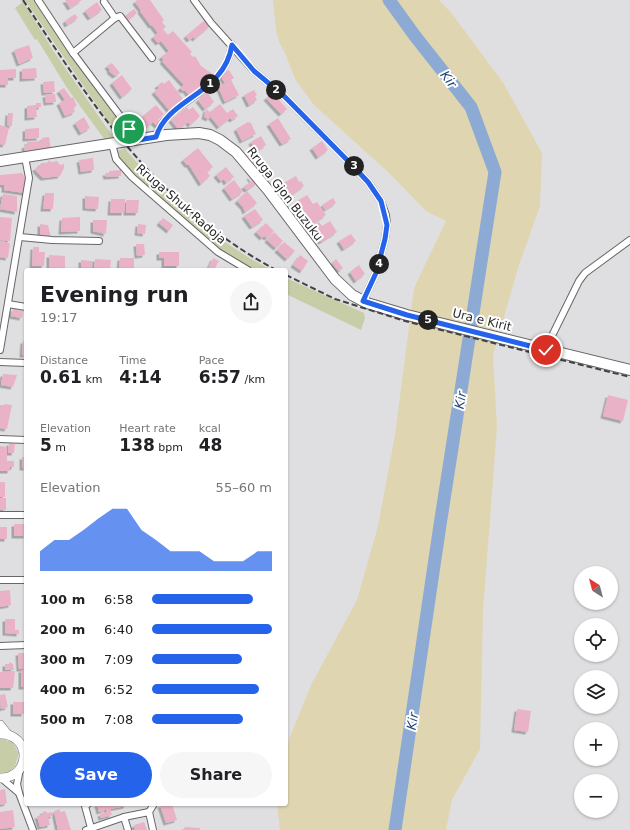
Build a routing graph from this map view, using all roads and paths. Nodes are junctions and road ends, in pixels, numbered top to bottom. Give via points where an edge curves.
1 (38, 0) edge
2 (194, 0) edge
3 (104, 2) dead end
4 (115, 18) junction
5 (232, 45) junction
6 (73, 53) junction
7 (152, 58) dead end
8 (156, 137) junction
9 (138, 140) junction
10 (112, 144) junction
11 (25, 157) junction
12 (0, 161) edge
13 (20, 237) junction
14 (99, 240) dead end
15 (630, 240) edge
16 (245, 268) edge
17 (365, 302) junction
18 (8, 304) junction
19 (24, 307) edge
20 (0, 350) edge
21 (546, 350) junction
22 (0, 362) edge
23 (24, 363) edge
24 (630, 370) edge
25 (0, 439) edge
26 (24, 440) edge
27 (0, 515) edge
28 (24, 515) edge
29 (0, 580) edge
30 (24, 580) edge
31 (24, 645) edge
32 (0, 646) edge
33 (0, 724) edge
34 (3, 734) edge
35 (24, 746) edge
36 (20, 769) junction
37 (1, 778) edge
38 (19, 793) junction
39 (85, 806) edge
40 (153, 806) edge
41 (149, 812) junction
42 (124, 817) junction
43 (88, 829) edge
44 (33, 830) edge
45 (128, 830) edge
46 (153, 830) edge

1 - 6 street
2 - 5 street via 208,20
3 - 4 street
4 - 6 street
4 - 7 street via 120,16
5 - 8 street via 226,65 216,79 164,122
5 - 17 street via 254,71 284,96 352,165 381,201 387,225 385,239
6 - 9 street
8 - 9 main road, Rruga Gjon Buzuku
8 - 17 main road, Rruga Gjon Buzuku via 198,133 210,135 229,146 268,190 342,288
9 - 10 main road, Rruga Gjon Buzuku
10 - 11 main road, Rruga Gjon Buzuku
10 - 16 street, Rruga Shuk Radoja via 116,159 132,177 218,252
11 - 12 main road, Rruga Gjon Buzuku
11 - 13 street via 30,178
13 - 14 street
13 - 18 street
15 - 21 street via 582,277
17 - 21 main road, Ura e Kirit
18 - 19 street
18 - 20 street
21 - 24 main road
22 - 23 street
25 - 26 street
27 - 28 street
29 - 30 street
31 - 32 street
33 - 34 main road
34 - 35 main road via 16,738
35 - 36 main road via 24,763
36 - 37 main road via 15,774
36 - 38 street
37 - 38 street
38 - 44 street
39 - 43 street
40 - 41 street
41 - 42 street
41 - 46 street
42 - 43 street
42 - 45 street

